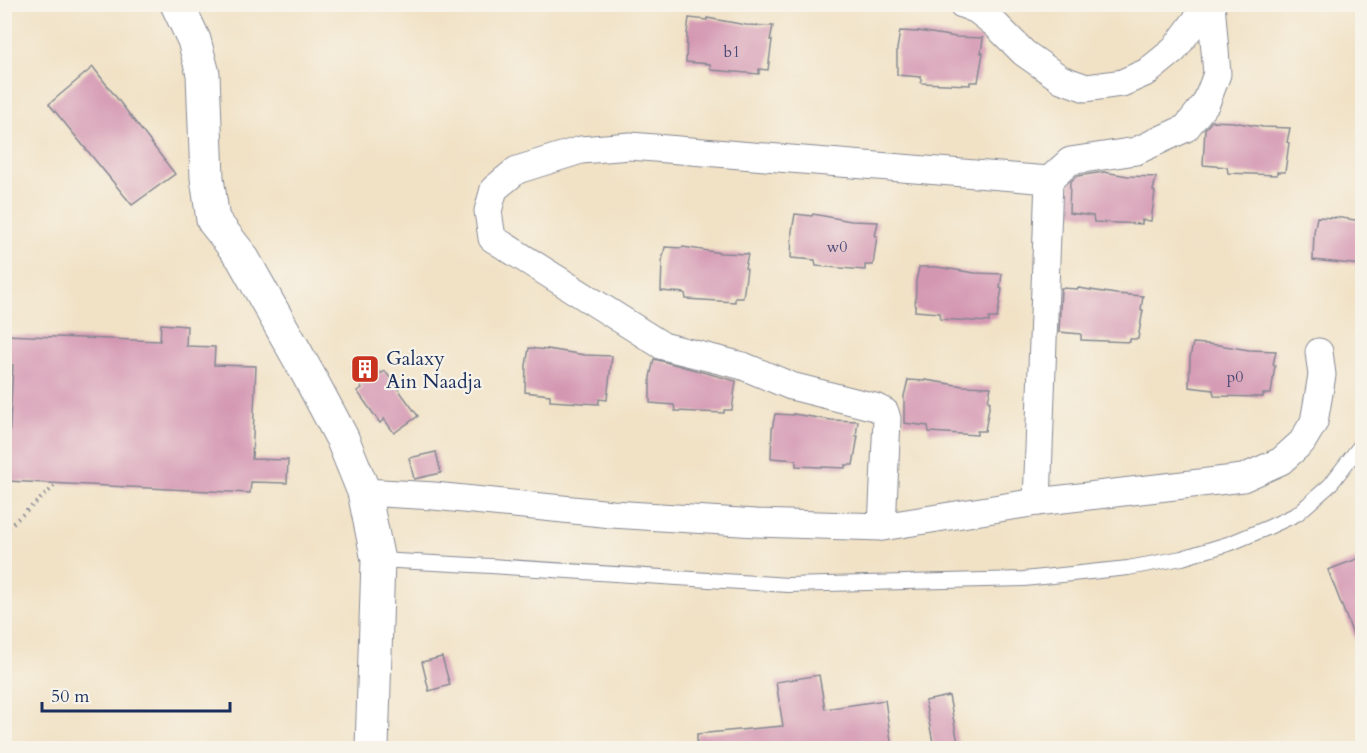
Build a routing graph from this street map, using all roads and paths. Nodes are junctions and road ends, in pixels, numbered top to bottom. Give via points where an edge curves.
1 (177, 4) edge
2 (962, 4) edge
3 (1209, 4) edge
4 (1049, 180) junction
5 (1319, 352) dead end
6 (1362, 443) edge
7 (57, 484) dead end
8 (364, 492) junction
9 (1037, 502) junction
10 (882, 526) junction
11 (4, 531) edge
12 (378, 560) junction
13 (372, 748) edge

1 - 8 street via 194,40 203,74 207,178 213,220 242,257 309,376 342,438
2 - 3 street via 977,10 1024,53 1061,79 1086,88 1122,83 1147,72 1174,50
3 - 4 street via 1217,74 1206,103 1186,128 1136,151 1070,161
4 - 9 street
4 - 10 street via 630,146 581,150 518,170 494,189 488,211 492,238 663,346 743,366 791,386 885,412
5 - 9 street via 1323,375 1314,422 1302,442 1281,461 1243,478
6 - 12 lane via 1330,485 1297,514 1231,543 1182,558 1128,568 1024,579 788,585
7 - 11 path
8 - 10 street via 434,495 623,515
8 - 12 street
9 - 10 street
12 - 13 street

